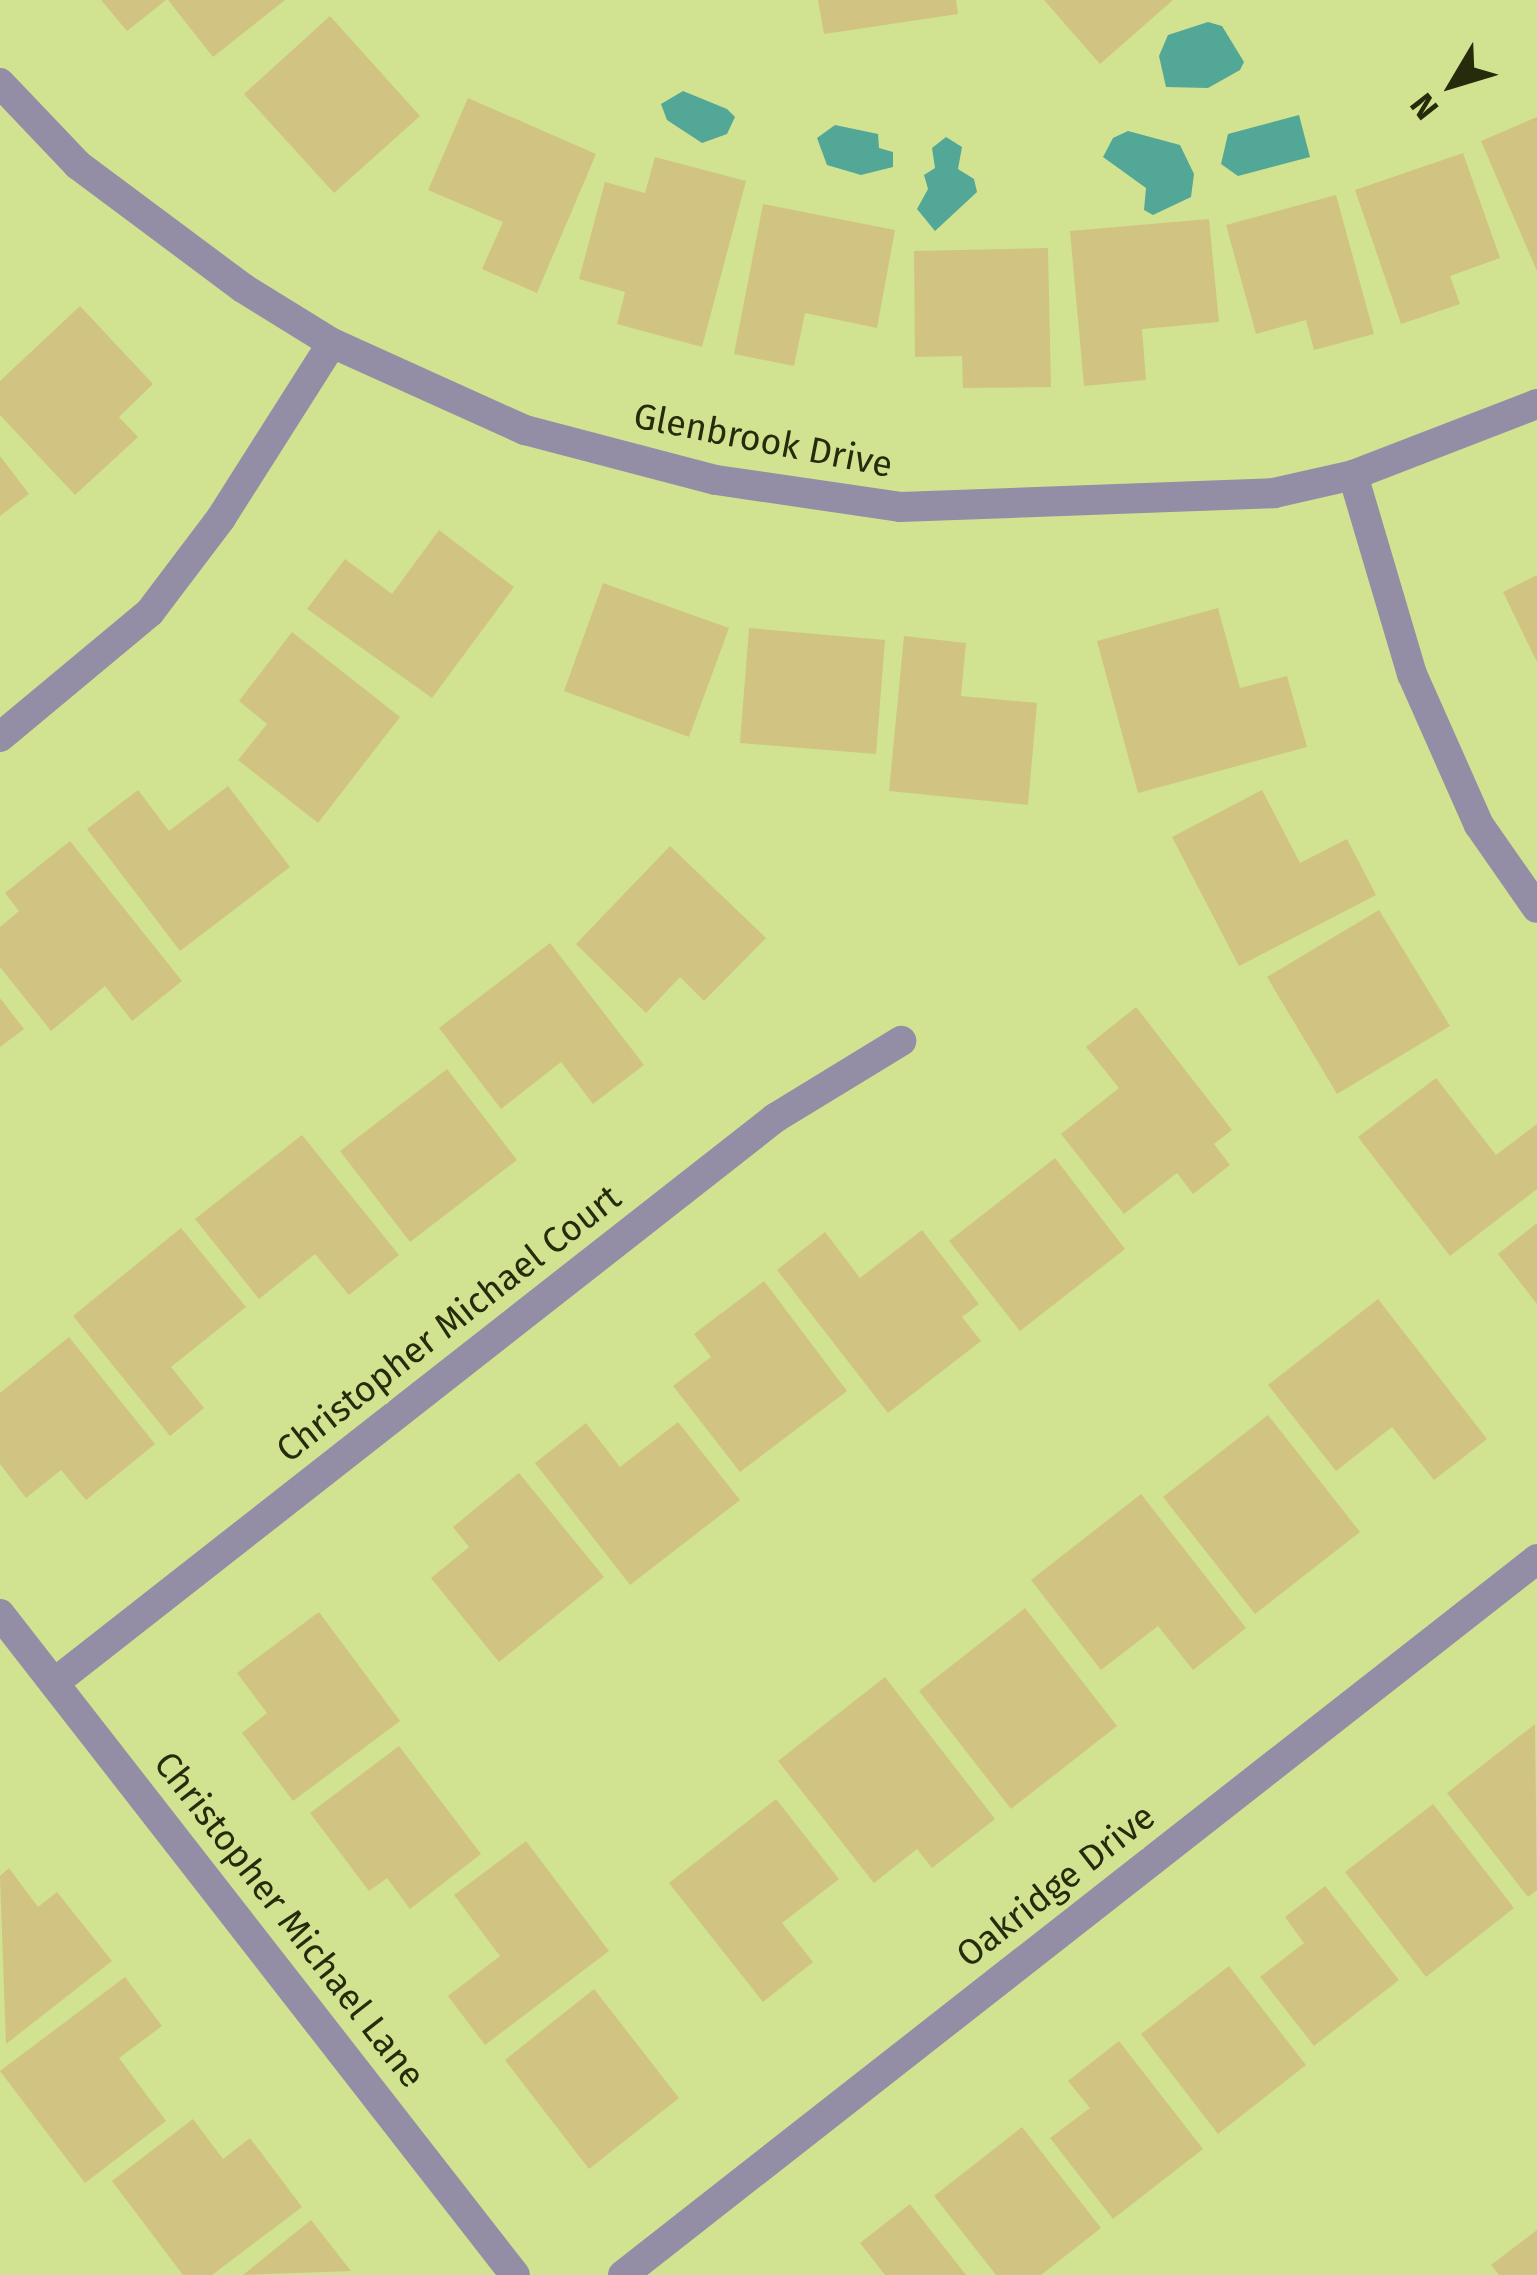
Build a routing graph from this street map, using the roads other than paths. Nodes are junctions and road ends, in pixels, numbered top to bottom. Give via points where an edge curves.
1 (0, 83) edge
2 (332, 343) junction
3 (1537, 404) edge
4 (1353, 476) junction
5 (0, 737) edge
6 (1537, 908) edge
7 (901, 1041) dead end
8 (1537, 1559) edge
9 (0, 1614) edge
10 (55, 1683) junction
11 (515, 2275) edge
12 (623, 2275) edge

1 - 2 street, Glenbrook Drive via 78,165 243,289
2 - 4 street, Glenbrook Drive via 525,430 716,480 900,507 1274,493
2 - 5 street via 150,612
3 - 4 street, Glenbrook Drive
4 - 6 street via 1412,674 1479,825
7 - 10 street, Christopher Michael Court via 775,1118
8 - 12 street, Oakridge Drive
9 - 10 street, Christopher Michael Lane
10 - 11 street, Christopher Michael Lane

